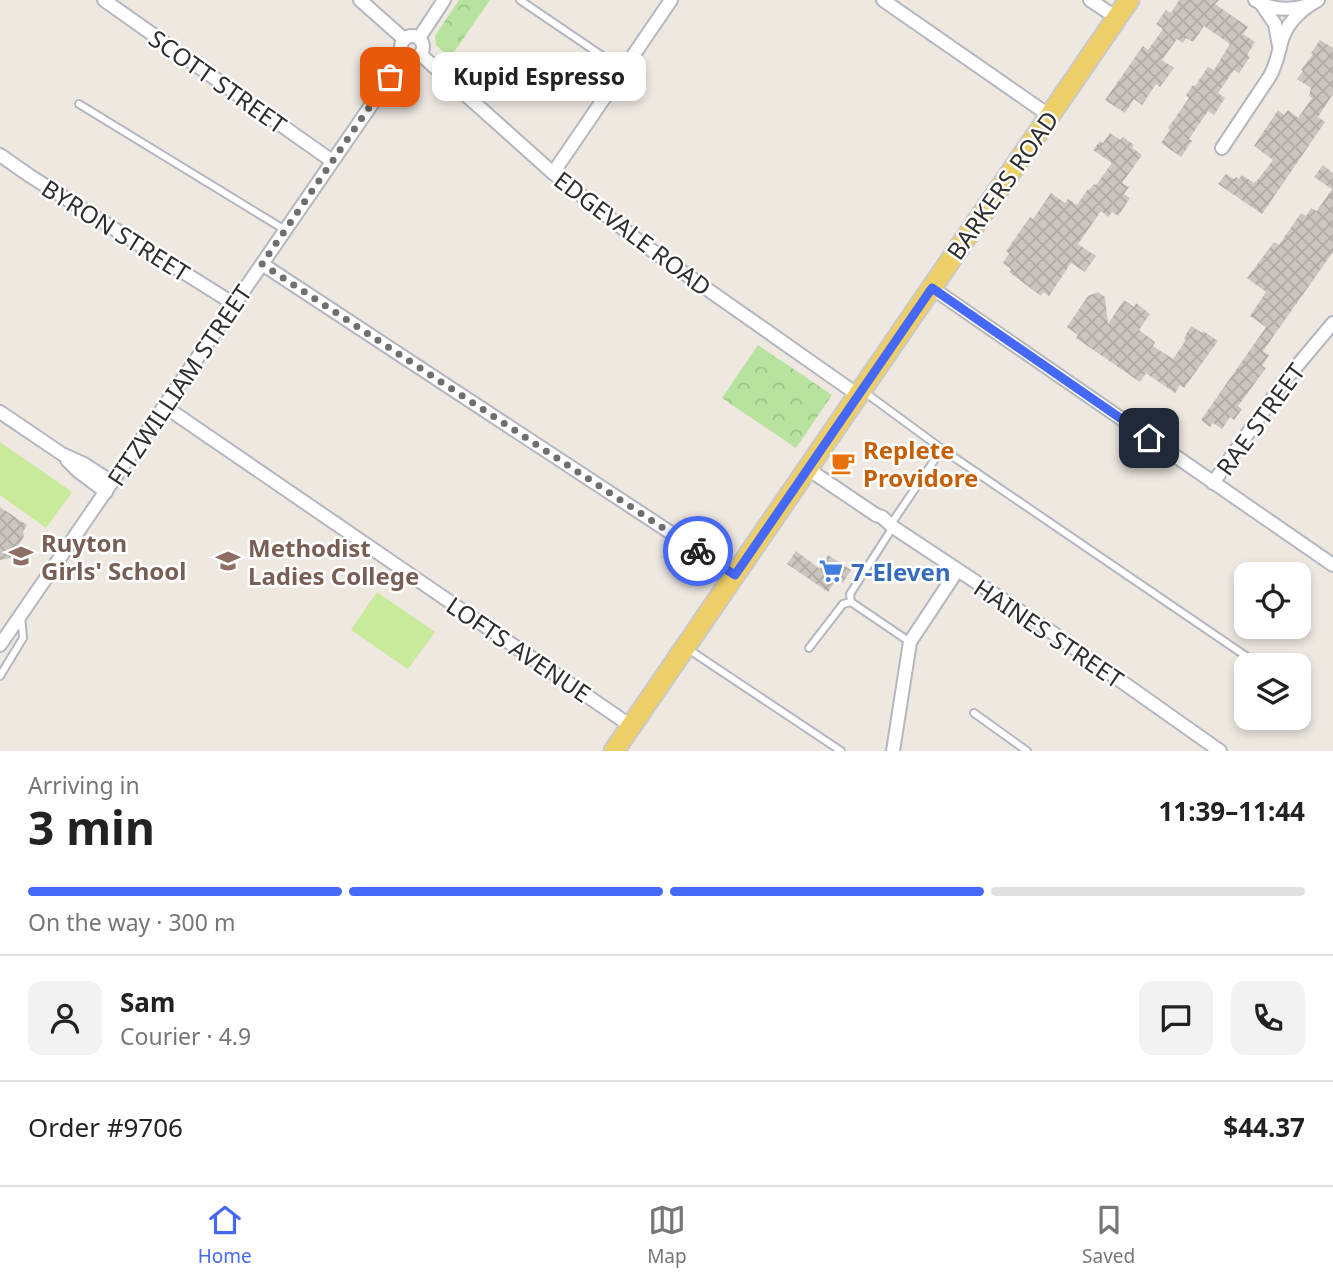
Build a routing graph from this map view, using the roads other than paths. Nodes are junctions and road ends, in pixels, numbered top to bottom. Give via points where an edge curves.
1 (104, 0) edge
2 (360, 0) edge
3 (444, 0) edge
4 (520, 0) edge
5 (671, 0) edge
6 (883, 0) edge
7 (1090, 0) edge
8 (1129, 0) edge
9 (1257, 1) edge
10 (1314, 2) edge
11 (1117, 18) junction
12 (419, 38) junction
13 (404, 39) junction
14 (1279, 51) junction
15 (421, 55) junction
16 (405, 56) junction
17 (623, 71) junction
18 (79, 104) dead end
19 (1050, 116) junction
20 (1222, 148) dead end
21 (0, 155) edge
22 (332, 161) junction
23 (553, 173) junction
24 (285, 230) junction
25 (262, 264) junction
26 (932, 288) junction
27 (233, 304) junction
28 (1333, 323) edge
29 (860, 393) junction
30 (164, 406) junction
31 (0, 412) edge
32 (942, 449) junction
33 (808, 469) junction
34 (1213, 483) junction
35 (109, 487) junction
36 (892, 525) junction
37 (1333, 565) edge
38 (957, 570) junction
39 (735, 575) junction
40 (851, 602) junction
41 (21, 614) junction
42 (910, 642) junction
43 (0, 645) edge
44 (686, 647) junction
45 (809, 648) dead end
46 (1241, 653) edge
47 (0, 676) edge
48 (974, 713) dead end
49 (631, 726) junction
50 (614, 751) edge
51 (841, 751) edge
52 (894, 751) edge
53 (1027, 751) edge
54 (1220, 751) edge

1 - 22 street, SCOTT STREET
2 - 13 street
3 - 12 street
4 - 17 lane
5 - 17 street
6 - 19 street
7 - 11 street
8 - 11 main road, BARKERS ROAD
9 - 10 street via 1280,9
9 - 14 street via 1275,24
10 - 14 street via 1291,22
11 - 19 main road, BARKERS ROAD
12 - 13 street
12 - 15 street via 424,48
13 - 16 street via 401,49
14 - 20 street via 1276,66
15 - 16 street via 414,59
15 - 23 street, EDGEVALE ROAD
16 - 22 street, FITZWILLIAM STREET
17 - 23 street
18 - 24 lane
19 - 26 main road, BARKERS ROAD
21 - 27 street, BYRON STREET
22 - 24 street, FITZWILLIAM STREET
23 - 29 street, EDGEVALE ROAD via 640,242
24 - 25 street, FITZWILLIAM STREET
25 - 27 street, FITZWILLIAM STREET
25 - 39 street
26 - 29 main road, BARKERS ROAD
26 - 34 street
27 - 30 street, FITZWILLIAM STREET
28 - 34 street, RAE STREET via 1286,379
29 - 32 lane
29 - 33 main road, BARKERS ROAD
30 - 35 street, FITZWILLIAM STREET
30 - 49 street, LOFTS AVENUE
31 - 35 street via 62,454 78,471
32 - 36 lane
32 - 46 lane
33 - 36 street, HAINES STREET
33 - 39 main road, BARKERS ROAD
34 - 37 street
35 - 41 street, FITZWILLIAM STREET
36 - 38 street, HAINES STREET
36 - 40 lane via 850,594
38 - 42 street
38 - 54 street, HAINES STREET
39 - 44 main road, BARKERS ROAD
40 - 42 lane
40 - 45 lane via 843,604
41 - 43 street, FITZWILLIAM STREET
41 - 47 lane via 23,638
42 - 52 street
44 - 49 main road, BARKERS ROAD
44 - 51 lane
48 - 53 lane
49 - 50 main road, BARKERS ROAD

